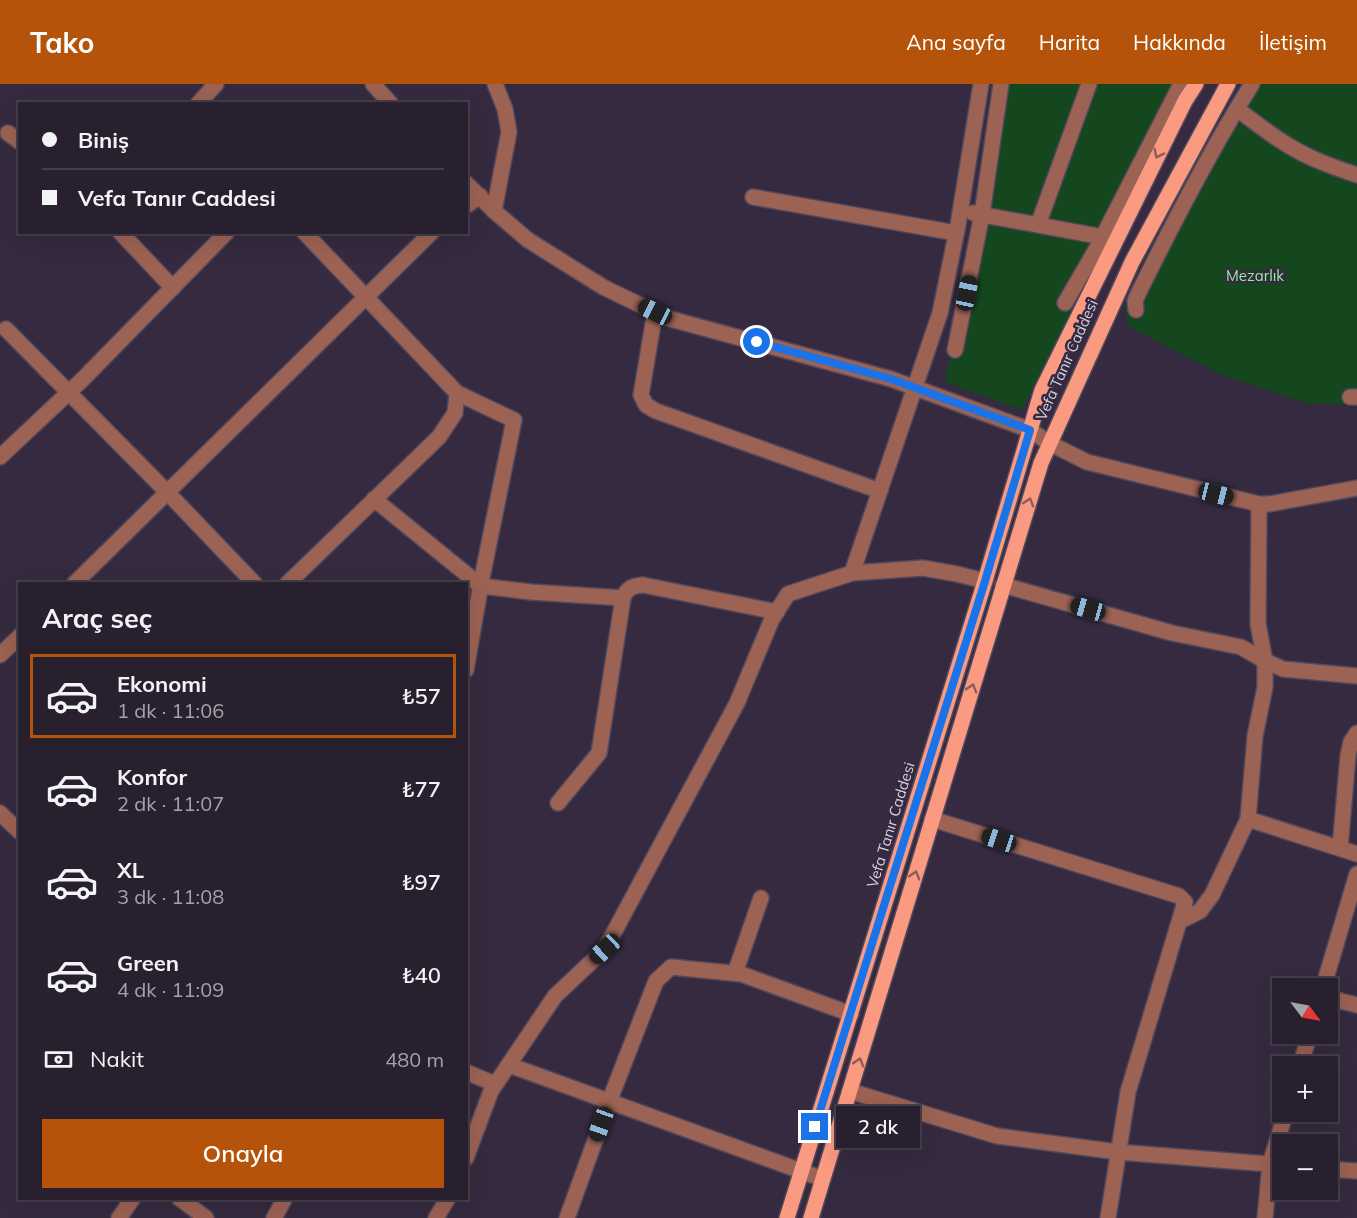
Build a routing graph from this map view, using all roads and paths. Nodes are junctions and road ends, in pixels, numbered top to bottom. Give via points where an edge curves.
1 (216, 84) edge
2 (373, 84) edge
3 (495, 84) edge
4 (981, 84) edge
5 (1001, 84) edge
6 (1089, 84) edge
7 (1181, 84) edge
8 (1196, 84) edge
9 (1228, 84) edge
10 (1252, 84) edge
11 (200, 102) edge
12 (389, 102) edge
13 (1237, 109) junction
14 (1357, 175) edge
15 (468, 185) edge
16 (480, 196) junction
17 (753, 197) dead end
18 (468, 205) edge
19 (494, 211) junction
20 (960, 212) junction
21 (982, 214) junction
22 (1038, 225) junction
23 (956, 233) junction
24 (122, 234) edge
25 (224, 234) edge
26 (306, 234) edge
27 (430, 234) edge
28 (1103, 237) junction
29 (173, 288) junction
30 (366, 297) junction
31 (1065, 303) dead end
32 (1136, 310) dead end
33 (655, 312) junction
34 (6, 329) dead end
35 (955, 350) dead end
36 (914, 388) junction
37 (69, 392) junction
38 (458, 393) junction
39 (1030, 430) junction
40 (1049, 443) junction
41 (0, 457) edge
42 (1357, 488) edge
43 (880, 491) junction
44 (167, 492) junction
45 (374, 499) junction
46 (1259, 504) junction
47 (852, 573) junction
48 (985, 581) junction
49 (76, 582) edge
50 (253, 582) edge
51 (290, 582) edge
52 (1003, 585) junction
53 (481, 586) junction
54 (623, 598) junction
55 (777, 612) junction
56 (18, 638) edge
57 (0, 656) edge
58 (468, 659) edge
59 (1265, 661) junction
60 (1357, 676) edge
61 (1357, 733) edge
62 (558, 803) dead end
63 (0, 813) edge
64 (932, 819) junction
65 (1248, 819) junction
66 (18, 830) edge
67 (1340, 848) junction
68 (1357, 854) edge
69 (1357, 874) edge
70 (761, 898) dead end
71 (1180, 921) junction
72 (735, 973) junction
73 (1326, 978) edge
74 (1338, 1000) edge
75 (1357, 1005) edge
76 (851, 1014) junction
77 (508, 1065) junction
78 (468, 1073) edge
79 (495, 1084) junction
80 (850, 1091) junction
81 (609, 1102) junction
82 (468, 1152) edge
83 (1119, 1152) junction
84 (1272, 1164) edge
85 (1338, 1170) edge
86 (1357, 1171) edge
87 (801, 1172) junction
88 (823, 1179) junction
89 (1272, 1184) edge
90 (132, 1200) edge
91 (182, 1200) edge
92 (284, 1200) edge
93 (446, 1200) edge
94 (119, 1218) edge
95 (206, 1218) edge
96 (274, 1218) edge
97 (436, 1218) edge
98 (567, 1218) edge
99 (787, 1218) edge
100 (811, 1218) edge
101 (1108, 1218) edge
102 (1265, 1218) edge

1 - 11 street
2 - 12 street
3 - 19 street via 509,132
4 - 20 street
5 - 21 street
6 - 22 street
7 - 28 street
8 -> 39 main road, Vefa Tanır Caddesi via 1042,390
9 - 40 main road, Vefa Tanır Caddesi via 1132,262
10 - 13 street
13 - 14 street via 1311,158
13 - 32 street via 1143,283
15 - 16 street
16 - 18 street
16 - 19 street
17 - 23 street
19 - 33 street via 528,240 603,287
20 - 21 street
20 - 23 street
21 - 22 street
21 - 35 street
22 - 28 street
23 - 36 street via 940,313
24 - 29 street
25 - 29 street
26 - 30 street
27 - 30 street
28 - 31 street
29 - 37 street
30 - 38 street
30 - 44 street
33 - 36 street
33 - 43 street via 641,395 645,405
34 - 37 street
36 - 39 street
36 - 43 street
37 - 41 street
37 - 44 street
38 - 45 street via 455,413 439,437
38 - 53 street via 514,420
39 - 40 street
39 - 48 main road, Vefa Tanır Caddesi
40 - 46 street via 1087,462
52 -> 40 main road, Vefa Tanır Caddesi
42 - 46 street
43 - 47 street
44 - 49 street
44 - 50 street
45 - 51 street
45 - 53 street
46 - 59 street via 1258,624
47 - 48 street via 923,568
47 - 55 street via 788,594
48 - 76 main road, Vefa Tanır Caddesi
52 - 59 street via 1172,633 1241,647
64 -> 52 main road, Vefa Tanır Caddesi
53 - 54 street
53 - 58 street
54 - 55 street via 626,590 643,585
54 - 62 street via 599,753
55 - 77 street via 737,703 605,949 555,996
56 - 57 street
59 - 60 street via 1283,669
59 - 65 street
61 - 67 street via 1348,756
63 - 66 street
64 - 71 street via 1179,896 1185,902
80 -> 64 main road, Vefa Tanır Caddesi
65 - 67 street
65 - 71 street via 1212,895 1200,911
67 - 68 street
69 - 73 street
70 - 72 street
71 - 83 street via 1128,1092
72 - 76 street
72 - 81 street via 671,967 663,973 656,981
74 - 75 street
76 - 87 main road, Vefa Tanır Caddesi
77 - 79 street
77 - 81 street
78 - 79 street
79 - 82 street
80 - 83 street via 997,1136
80 - 88 main road, Vefa Tanır Caddesi
81 - 87 street
81 - 98 street
83 - 84 street
83 - 101 street
85 - 86 street
87 - 88 street
87 - 99 main road, Vefa Tanır Caddesi
88 - 100 main road, Vefa Tanır Caddesi
89 - 102 street
90 - 94 street
91 - 95 street
92 - 96 street
93 - 97 street

